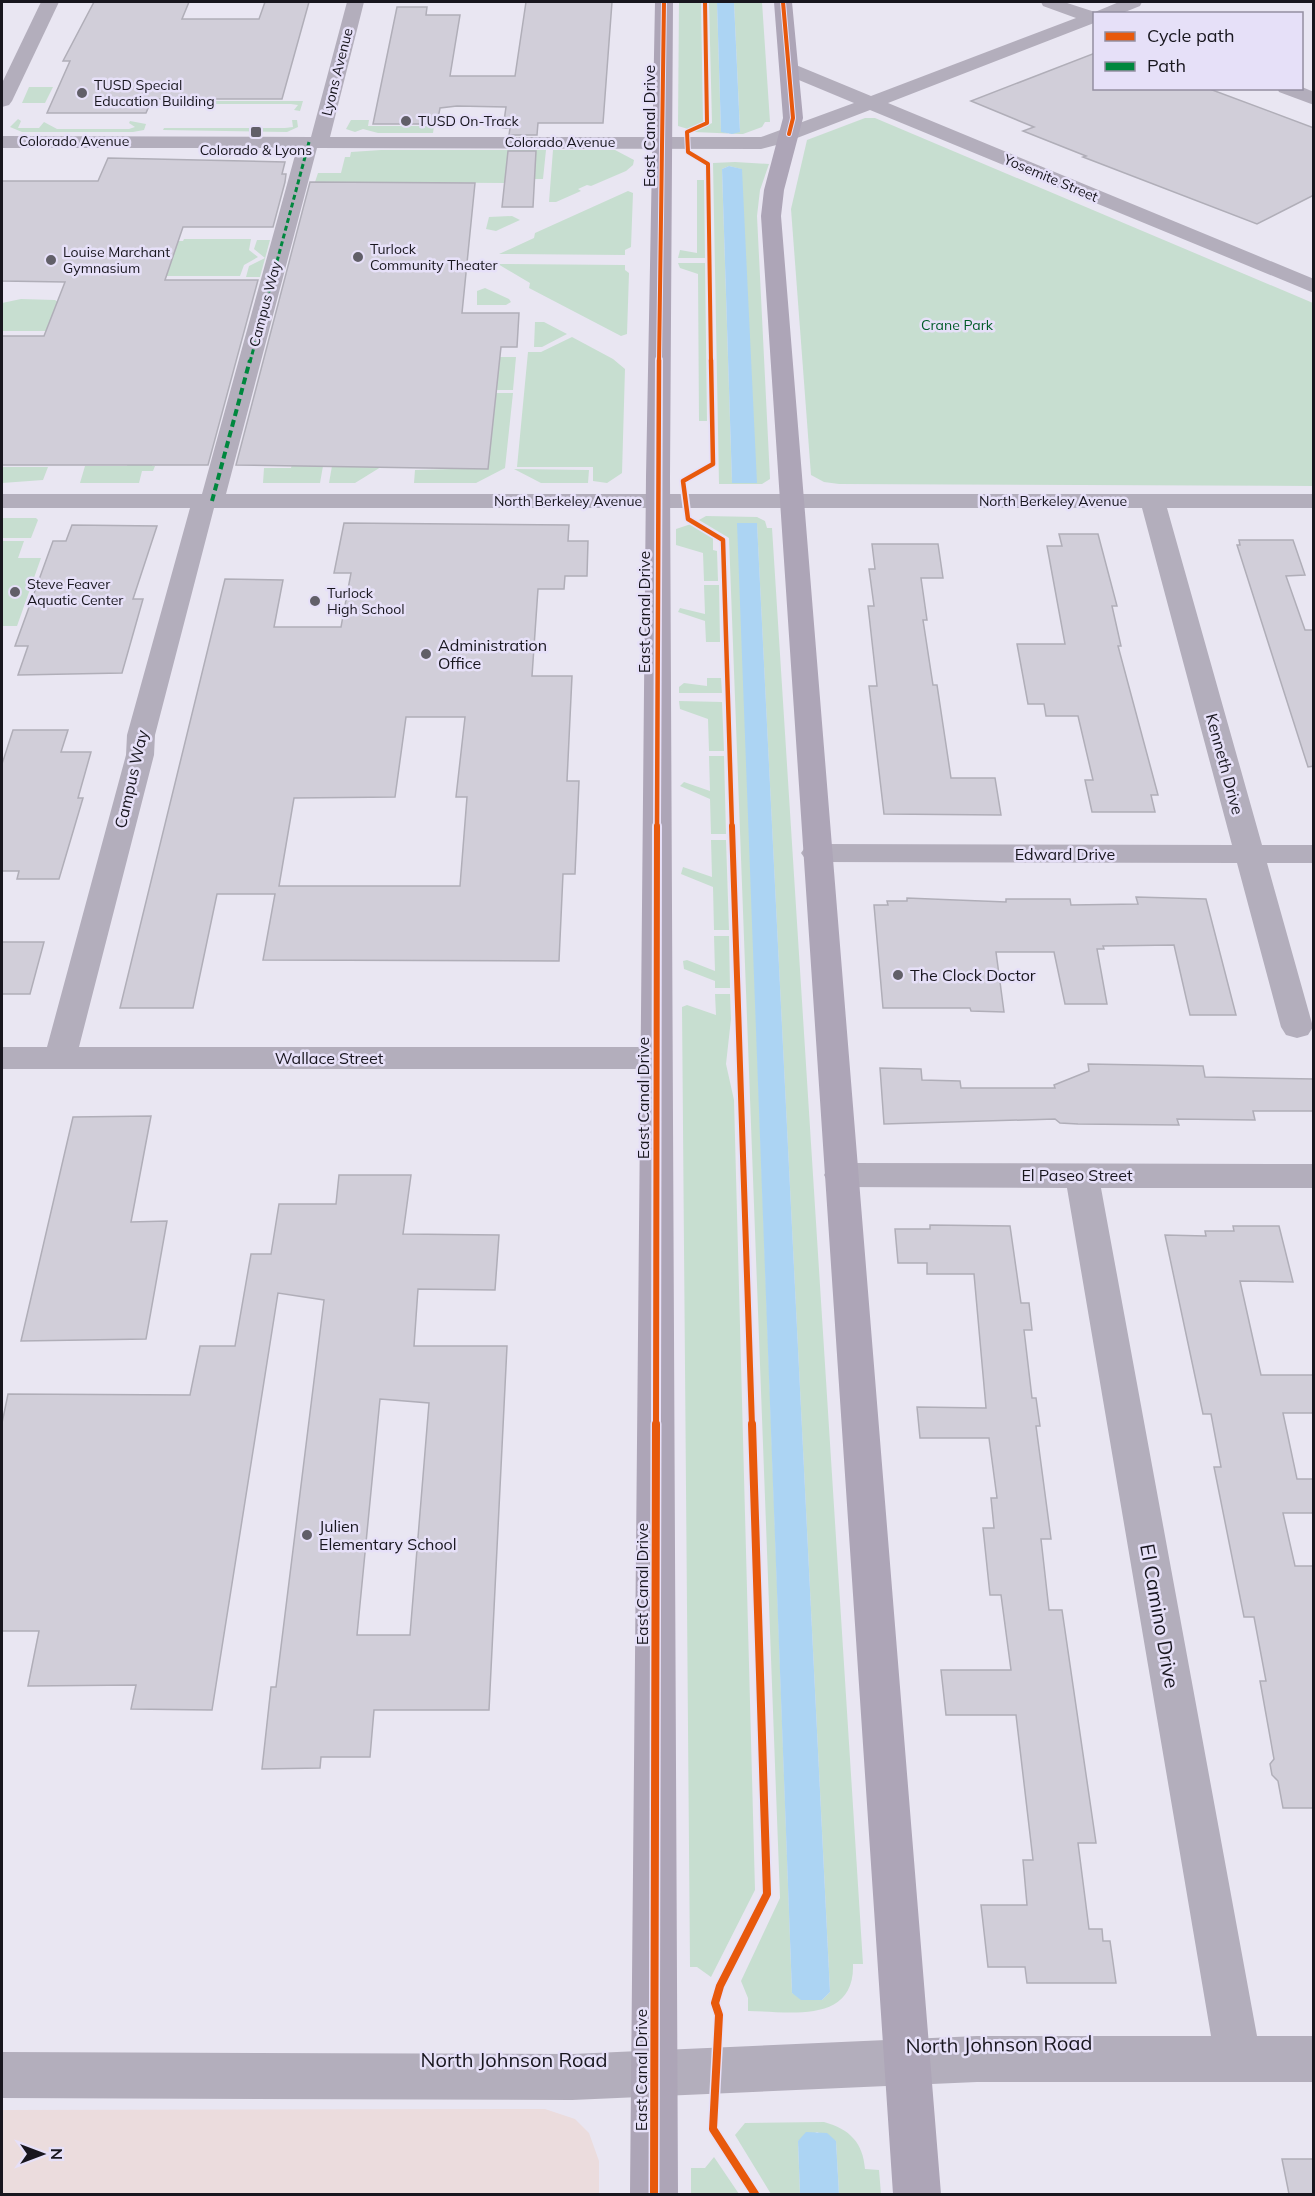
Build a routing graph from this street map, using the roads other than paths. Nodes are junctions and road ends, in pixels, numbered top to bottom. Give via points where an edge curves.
1 (50, 2) edge
2 (355, 2) edge
3 (664, 2) edge
4 (783, 2) edge
5 (1048, 2) edge
6 (1134, 2) edge
7 (1107, 12) edge
8 (1093, 15) edge
9 (1093, 17) edge
10 (789, 69) junction
11 (1291, 90) edge
12 (1314, 99) edge
13 (2, 102) edge
14 (870, 102) junction
15 (789, 134) junction
16 (2, 141) edge
17 (314, 141) junction
18 (662, 143) junction
19 (1314, 287) edge
20 (790, 500) junction
21 (2, 501) edge
22 (208, 501) junction
23 (658, 501) junction
24 (1153, 501) junction
25 (1314, 501) edge
26 (816, 853) junction
27 (1249, 854) junction
28 (1314, 854) edge
29 (1297, 1027) dead end
30 (2, 1058) edge
31 (60, 1058) junction
32 (656, 1058) junction
33 (841, 1175) junction
34 (1082, 1175) junction
35 (1314, 1176) edge
36 (1238, 2058) junction
37 (1314, 2059) edge
38 (907, 2063) junction
39 (655, 2072) junction
40 (2, 2075) edge
41 (654, 2194) edge
42 (916, 2194) edge

1 - 13 street
2 - 17 street, Lyons Avenue
3 - 18 main road, East Canal Drive
4 - 10 main road
5 - 8 street
6 - 7 street, Colorado Avenue
9 - 14 street, Colorado Avenue
10 - 14 street, Yosemite Street
10 - 15 main road via 793,118
11 - 12 street
14 - 15 street, Colorado Avenue
14 - 19 street, Yosemite Street
15 - 18 street, Colorado Avenue via 756,143
15 - 20 main road via 771,216
16 - 17 street, Colorado Avenue
17 - 18 street, Colorado Avenue
17 - 22 street, Campus Way
18 - 23 main road, East Canal Drive
20 - 23 street, North Berkeley Avenue
20 - 24 street, North Berkeley Avenue
20 - 26 main road
21 - 22 street, North Berkeley Avenue
22 - 23 street, North Berkeley Avenue
22 - 31 street, Campus Way via 141,735 140,754
23 - 32 main road, East Canal Drive
24 - 25 street, North Berkeley Avenue
24 - 27 street, Kenneth Drive
26 - 27 street, Edward Drive
26 - 33 main road
27 - 28 street, Edward Drive
27 - 29 street, Kenneth Drive
30 - 31 street, Wallace Street
31 - 32 street, Wallace Street
32 - 39 main road, East Canal Drive
33 - 34 street, El Paseo Street
33 - 38 main road
34 - 35 street, El Paseo Street
34 - 36 street, El Camino Drive
36 - 37 street, North Johnson Road
36 - 38 street, North Johnson Road
38 - 39 street, North Johnson Road
38 - 42 main road
39 - 40 street, North Johnson Road via 572,2077
39 - 41 main road, East Canal Drive

